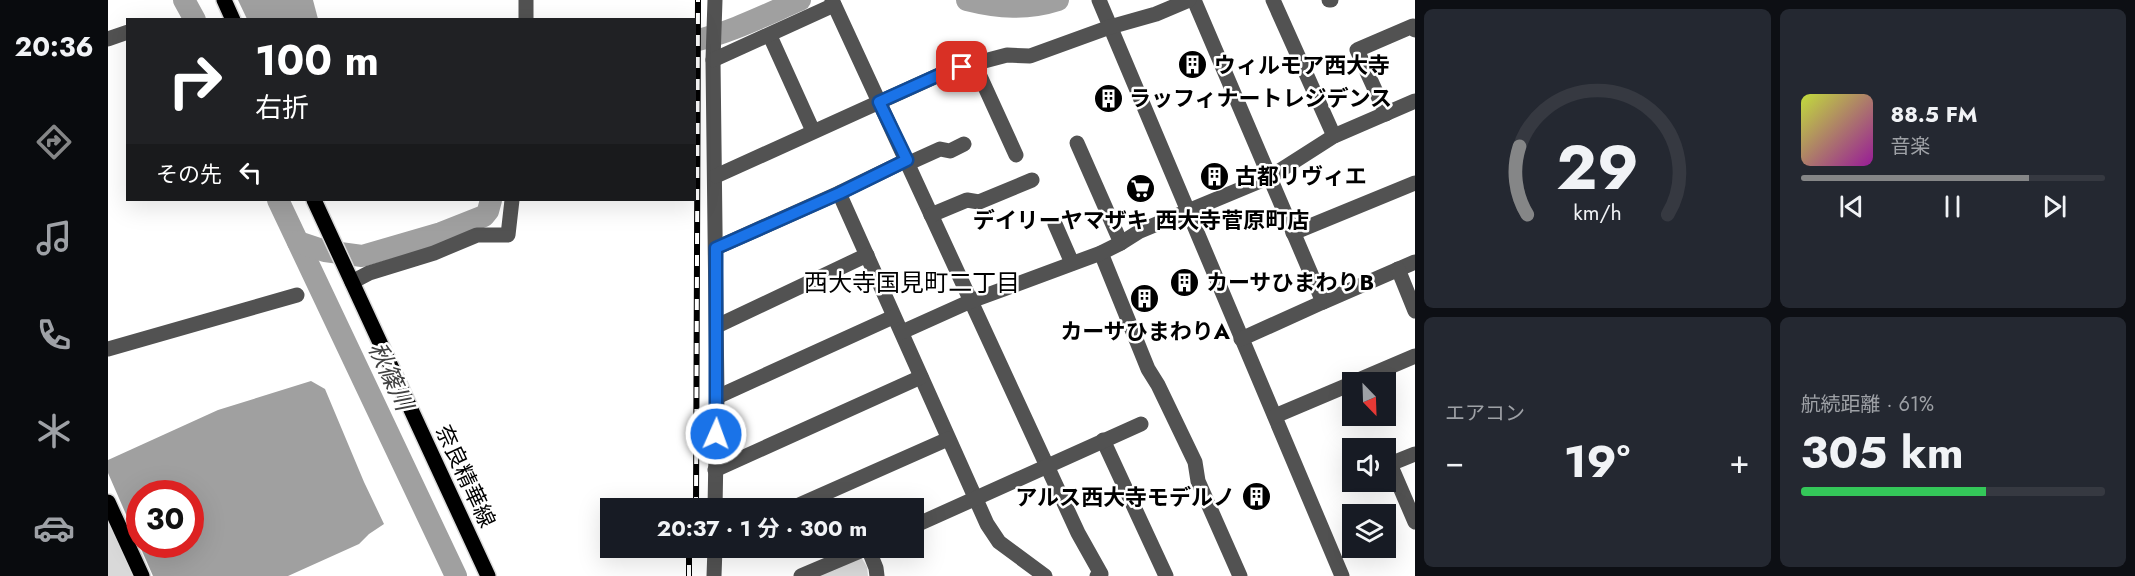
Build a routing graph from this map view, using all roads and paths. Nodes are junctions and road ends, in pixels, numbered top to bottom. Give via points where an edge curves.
1 (224, 0) edge
2 (526, 0) edge
3 (714, 0) edge
4 (1191, 0) edge
5 (1274, 0) edge
6 (1099, 1) edge
7 (833, 2) edge
8 (232, 18) edge
9 (526, 18) edge
10 (1110, 27) junction
11 (1415, 30) edge
12 (126, 33) edge
13 (770, 36) junction
14 (108, 39) edge
15 (714, 46) junction
16 (974, 63) junction
17 (1415, 101) edge
18 (879, 102) junction
19 (1386, 114) junction
20 (813, 131) junction
21 (1334, 136) junction
22 (1077, 143) dead end
23 (964, 144) dead end
24 (1016, 155) dead end
25 (908, 162) junction
26 (716, 176) junction
27 (1269, 177) junction
28 (1032, 180) dead end
29 (1415, 183) edge
30 (840, 193) junction
31 (314, 201) edge
32 (512, 201) edge
33 (1188, 211) junction
34 (931, 215) junction
35 (1055, 224) dead end
36 (1293, 233) junction
37 (1121, 243) junction
38 (716, 248) junction
39 (1101, 253) junction
40 (867, 255) junction
41 (1415, 262) edge
42 (1072, 263) junction
43 (1398, 269) junction
44 (350, 277) junction
45 (297, 295) dead end
46 (971, 301) junction
47 (1323, 302) junction
48 (1415, 311) edge
49 (893, 316) junction
50 (717, 326) junction
51 (902, 332) junction
52 (1241, 339) junction
53 (108, 349) edge
54 (1415, 356) edge
55 (1378, 372) edge
56 (921, 377) junction
57 (1342, 388) edge
58 (717, 397) junction
59 (1275, 416) junction
60 (1140, 424) dead end
61 (948, 438) junction
62 (1103, 440) junction
63 (1415, 454) edge
64 (1047, 466) junction
65 (715, 470) junction
66 (715, 498) edge
67 (814, 498) edge
68 (976, 498) junction
69 (108, 502) edge
70 (924, 521) edge
71 (1415, 522) edge
72 (715, 558) edge
73 (844, 558) edge
74 (872, 558) edge
75 (141, 576) edge
76 (488, 576) edge
77 (714, 576) edge
78 (801, 576) edge
79 (877, 576) edge
80 (1045, 576) edge
81 (1097, 576) edge
82 (1166, 576) edge
83 (1240, 576) edge
84 (1342, 576) edge

1 - 8 main road
2 - 9 street
3 - 15 street
4 - 10 street
4 - 27 street
5 - 21 street
6 - 10 street
7 - 13 street
7 - 18 street
10 - 16 street via 1030,56 1007,55
10 - 33 street
11 - 19 street via 1413,26 1357,50
12 - 14 street
13 - 15 street
13 - 20 street
15 - 26 street
16 - 18 street
16 - 24 street
17 - 19 street
18 - 20 street
18 - 25 street
19 - 21 street
20 - 26 street
21 - 27 street
22 - 37 street
23 - 25 street
25 - 30 street
25 - 34 street
26 - 38 street
27 - 33 street
27 - 36 street
28 - 34 street via 980,202 967,200
29 - 36 street
30 - 38 street
30 - 40 street
31 - 44 main road, 奈良精華線
32 - 44 street via 508,235 477,235 434,253
33 - 37 street
33 - 52 street
34 - 46 street
35 - 42 street
36 - 47 street
37 - 39 street
38 - 50 street
39 - 42 street
39 - 83 street via 1148,369 1195,462 1198,481
40 - 49 street
40 - 50 street
41 - 43 street
42 - 46 street
43 - 47 street
43 - 48 street
44 - 76 main road, 奈良精華線
45 - 53 street
46 - 51 street
46 - 64 street
47 - 52 street
49 - 51 street
49 - 58 street
50 - 58 street
51 - 56 street
52 - 59 street
54 - 55 street
56 - 61 street
56 - 65 street
57 - 59 street
58 - 65 street
59 - 84 street
60 - 62 street
61 - 67 street
61 - 68 street
62 - 64 street
62 - 82 street
63 - 71 street via 1390,464
64 - 68 street
64 - 81 street via 1101,574
65 - 66 street
68 - 70 street
68 - 80 street via 999,542
69 - 75 main road
72 - 77 street
73 - 78 street
74 - 79 street

